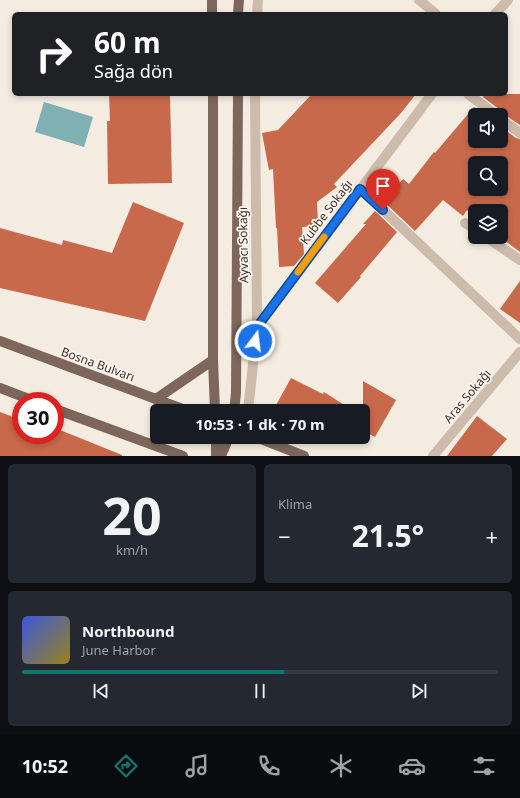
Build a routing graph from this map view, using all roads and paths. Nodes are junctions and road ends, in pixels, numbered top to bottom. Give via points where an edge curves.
1 (212, 0) edge
2 (239, 0) edge
3 (258, 0) edge
4 (419, 0) edge
5 (508, 0) edge
6 (212, 12) edge
7 (238, 12) edge
8 (257, 12) edge
9 (434, 12) edge
10 (497, 12) edge
11 (212, 96) edge
12 (238, 96) edge
13 (255, 96) edge
14 (430, 96) edge
15 (471, 96) edge
16 (487, 108) edge
17 (508, 124) edge
18 (520, 133) edge
19 (360, 189) junction
20 (496, 244) edge
21 (520, 260) edge
22 (257, 327) junction
23 (520, 339) edge
24 (0, 341) edge
25 (520, 352) edge
26 (213, 360) junction
27 (0, 388) edge
28 (236, 392) junction
29 (12, 393) edge
30 (156, 399) junction
31 (169, 404) edge
32 (216, 404) edge
33 (235, 404) edge
34 (239, 404) edge
35 (249, 404) edge
36 (64, 412) edge
37 (216, 444) edge
38 (226, 444) edge
39 (274, 444) edge
40 (183, 456) edge
41 (216, 456) edge
42 (221, 456) edge
43 (304, 456) edge
44 (433, 456) edge

1 - 6 main road
2 - 7 main road
3 - 8 street
4 - 9 street
5 - 10 street
11 - 26 main road
12 - 28 main road
13 - 22 street, Ayvacı Sokağı
14 - 19 street, Kubbe Sokağı
15 - 16 street
17 - 18 street
19 - 22 street, Kubbe Sokağı
19 - 23 street
20 - 21 street
22 - 35 street, Ayvacı Sokağı
24 - 30 main road, Bosna Bulvarı
25 - 44 street, Aras Sokağı
26 - 30 main road
26 - 32 main road
27 - 29 main road
28 - 33 main road
28 - 34 main road
30 - 31 main road, Bosna Bulvarı
36 - 40 main road
37 - 41 main road
38 - 42 main road
39 - 43 main road

